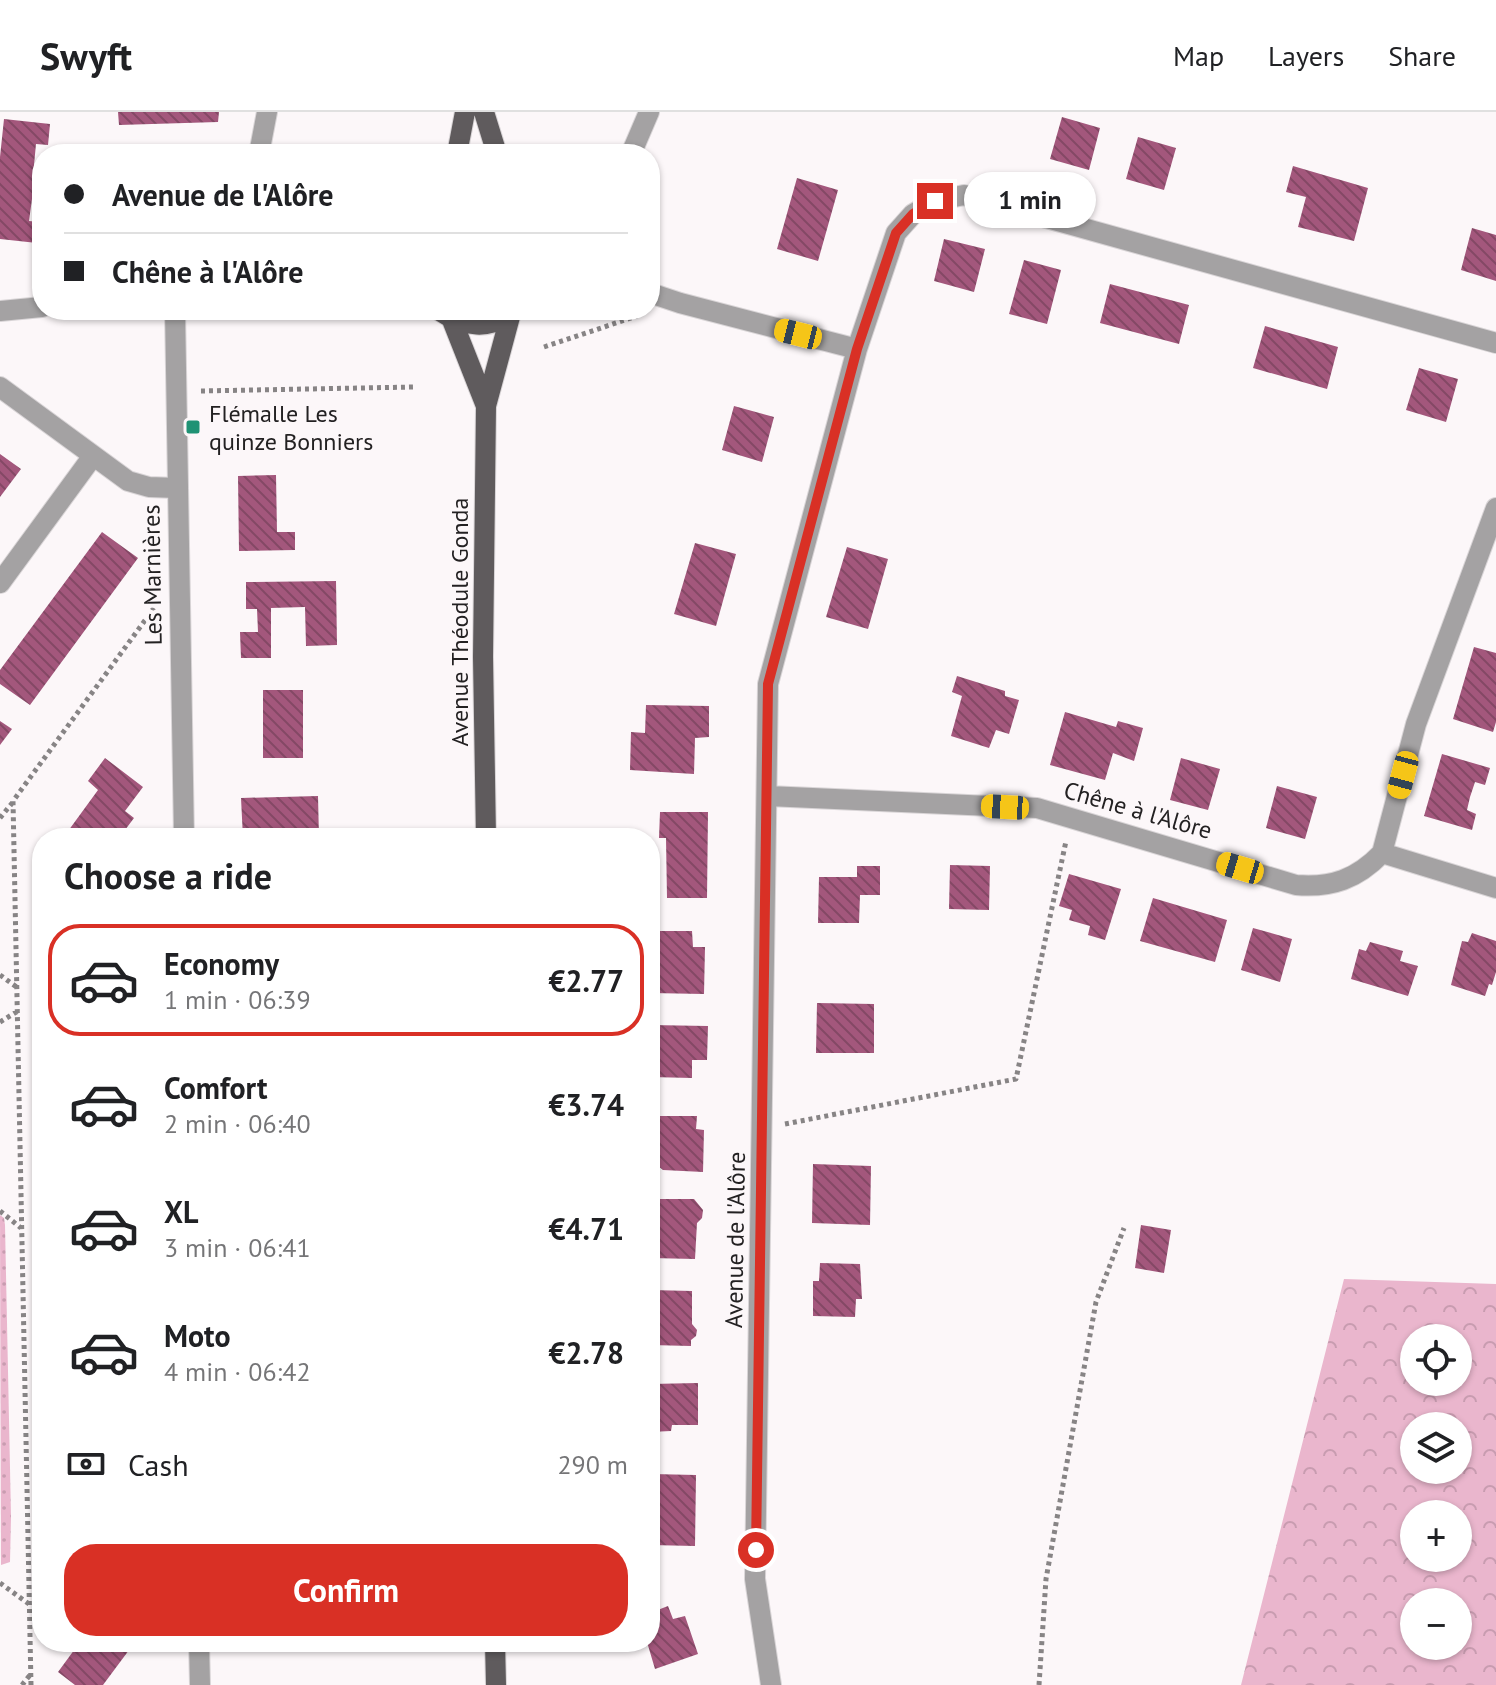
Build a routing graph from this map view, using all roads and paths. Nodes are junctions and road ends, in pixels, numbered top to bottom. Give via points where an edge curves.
1 (267, 112) edge
2 (465, 112) edge
3 (484, 112) edge
4 (649, 112) edge
5 (261, 144) edge
6 (459, 144) edge
7 (494, 144) edge
8 (635, 144) edge
9 (660, 296) edge
10 (32, 308) edge
11 (0, 311) edge
12 (175, 320) edge
13 (447, 320) edge
14 (456, 320) edge
15 (495, 320) edge
16 (511, 320) edge
17 (627, 320) edge
18 (1496, 343) edge
19 (544, 347) dead end
20 (857, 349) junction
21 (0, 387) edge
22 (413, 387) dead end
23 (176, 391) junction
24 (486, 406) junction
25 (93, 456) junction
26 (176, 488) junction
27 (1496, 508) edge
28 (179, 576) junction
29 (0, 583) edge
30 (768, 796) junction
31 (13, 801) junction
32 (1071, 817) junction
33 (0, 818) edge
34 (184, 828) edge
35 (486, 828) edge
36 (1382, 853) junction
37 (1496, 888) edge
38 (0, 975) edge
39 (18, 988) junction
40 (18, 1011) junction
41 (0, 1022) edge
42 (763, 1128) junction
43 (0, 1211) edge
44 (1124, 1228) dead end
45 (22, 1229) junction
46 (0, 1583) edge
47 (30, 1604) junction
48 (199, 1652) edge
49 (495, 1652) edge
50 (30, 1674) junction
51 (22, 1685) edge
52 (31, 1685) edge
53 (200, 1685) edge
54 (496, 1685) edge
55 (771, 1685) edge
56 (1039, 1685) edge

1 - 5 street
2 - 6 main road
3 - 7 main road
4 - 8 street
9 - 20 street
10 - 11 street
12 - 23 street, Les Marnières
13 - 24 main road, Avenue Théodule Gonda
14 - 15 main road via 468,325
16 - 24 main road, Avenue Théodule Gonda
17 - 19 path
18 - 20 street via 964,195 935,201 896,233
20 - 30 street via 768,684
21 - 25 street
22 - 23 path
23 - 26 street, Les Marnières
24 - 35 main road, Avenue Théodule Gonda
25 - 26 street via 128,481
25 - 29 street
26 - 28 street, Les Marnières
27 - 36 street via 1416,724
28 - 31 path
28 - 34 street, Les Marnières
30 - 32 street, Chêne à l'Alôre via 1037,808
30 - 42 street, Avenue de l'Alôre
31 - 33 path
31 - 39 path
32 - 36 street, Chêne à l'Alôre via 1296,885 1338,883 1368,868
32 - 42 path via 1016,1079
36 - 37 street
38 - 39 path
39 - 40 path
40 - 41 path
40 - 45 path
42 - 55 street, Avenue de l'Alôre via 755,1579
43 - 45 path
44 - 56 path via 1096,1302 1046,1579
45 - 47 path
46 - 47 path
47 - 50 path
48 - 53 street
49 - 54 main road
50 - 51 path
50 - 52 path

